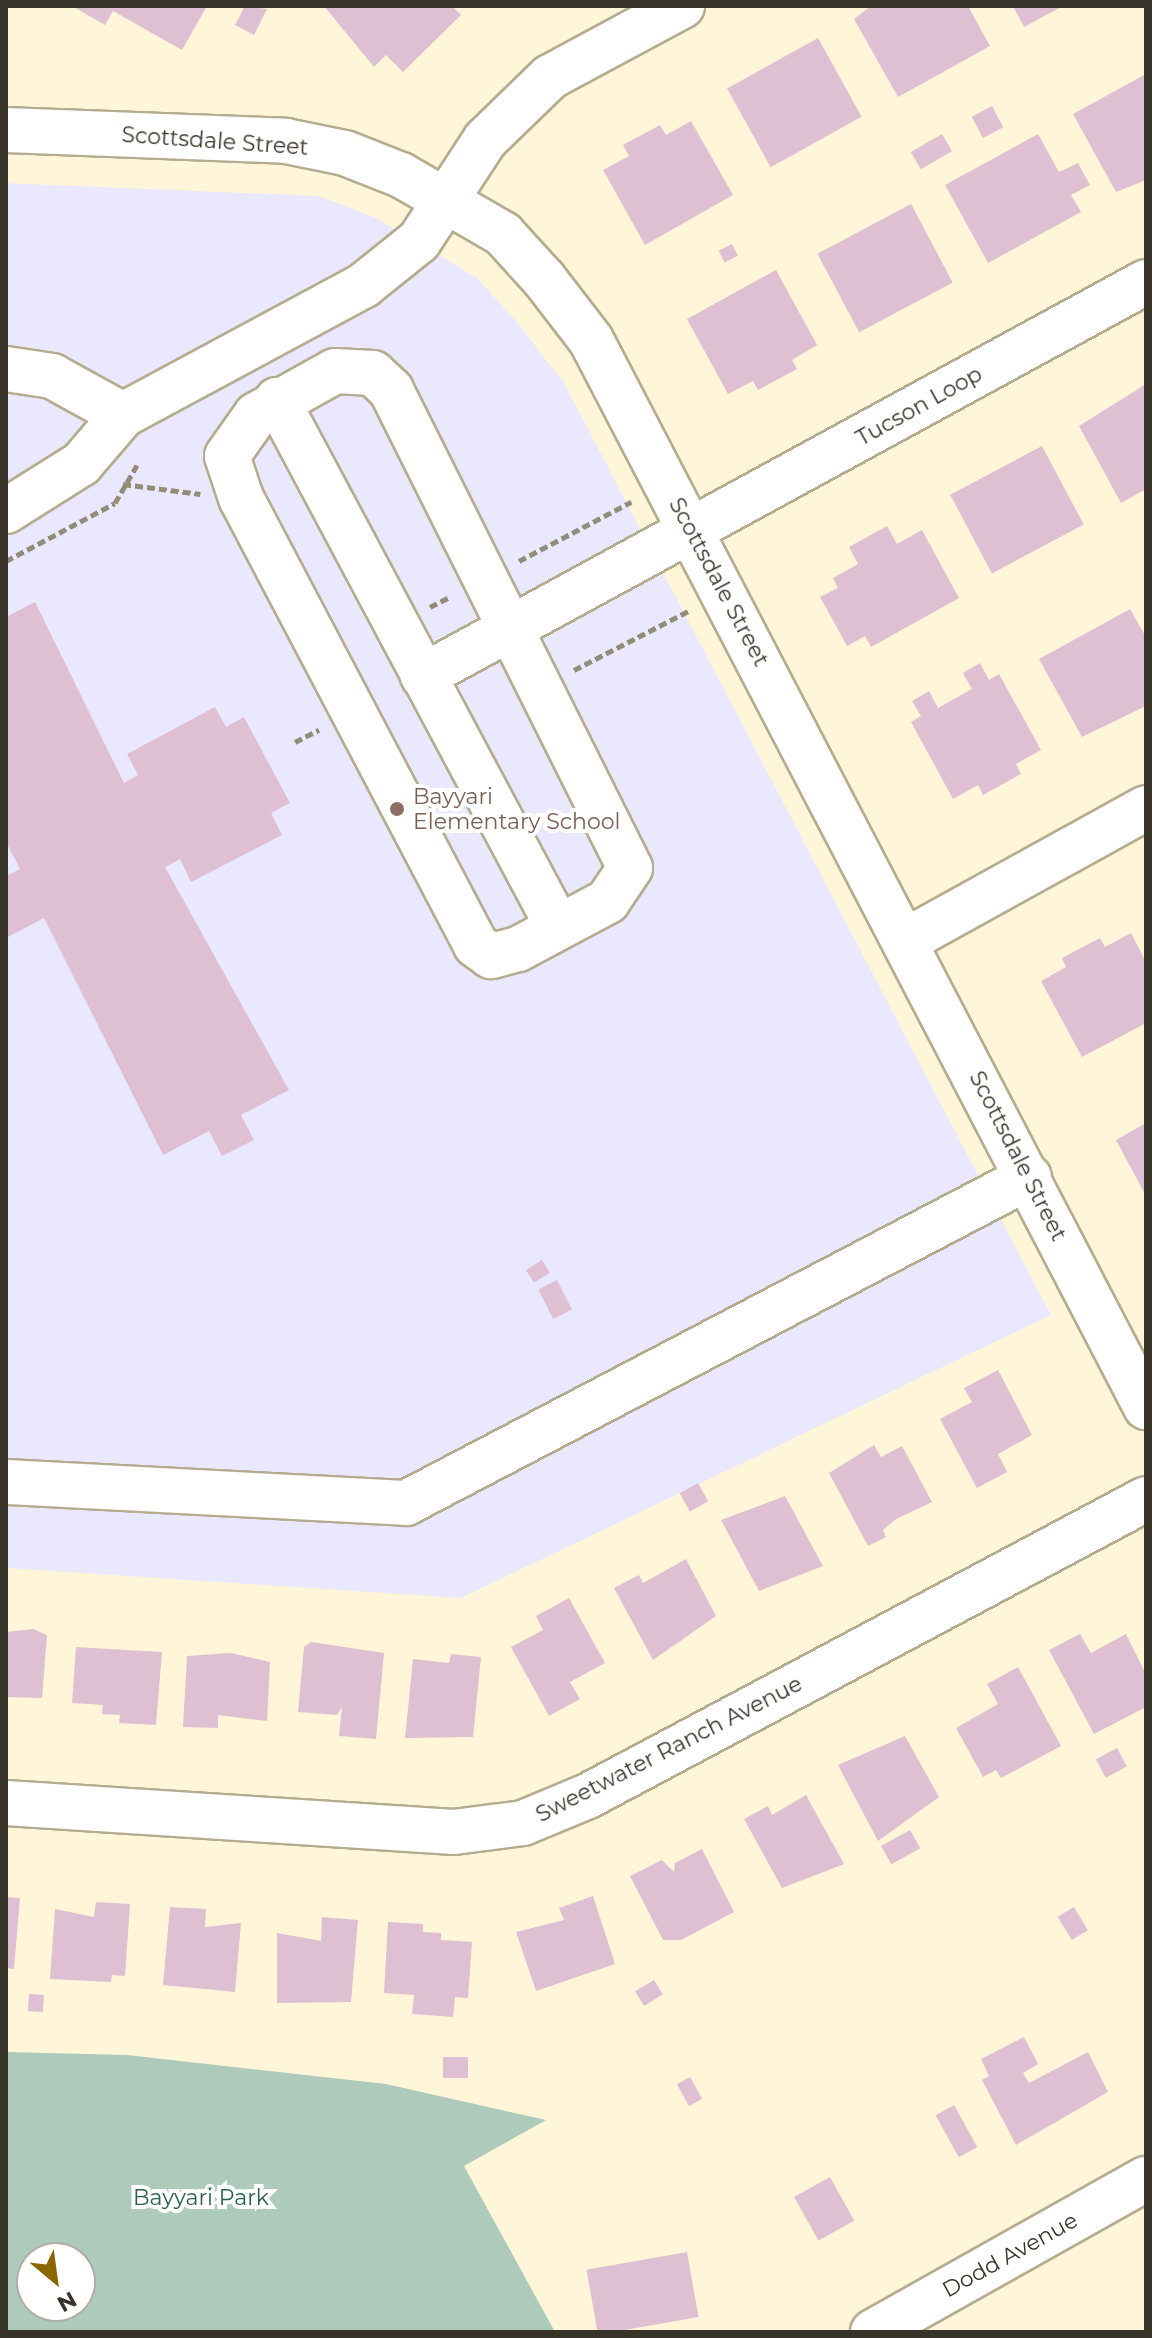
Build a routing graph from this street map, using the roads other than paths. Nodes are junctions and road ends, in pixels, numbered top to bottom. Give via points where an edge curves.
1 (682, 6) edge
2 (6, 130) edge
3 (450, 201) junction
4 (1146, 282) edge
5 (6, 369) edge
6 (277, 400) junction
7 (123, 415) junction
8 (6, 511) edge
9 (692, 531) junction
10 (512, 628) junction
11 (423, 676) junction
12 (1146, 808) edge
13 (558, 927) junction
14 (907, 940) junction
15 (1029, 1177) junction
16 (1132, 1344) edge
17 (1146, 1407) edge
18 (6, 1482) edge
19 (1146, 1499) edge
20 (6, 1803) edge
21 (1146, 2179) edge
22 (873, 2332) edge

1 - 3 street via 550,77 485,140
2 - 3 street, Scottsdale Street via 286,141 345,153
3 - 7 street via 419,241 364,285
3 - 9 street, Scottsdale Street via 503,234 591,340
4 - 9 street, Tucson Loop
5 - 7 street via 52,376
6 - 10 street via 335,371 373,373 391,390
6 - 11 street
6 - 13 street via 227,456 241,498 476,945 491,956
7 - 8 street via 81,464
9 - 10 street, Tucson Loop
9 - 14 street, Scottsdale Street
10 - 11 street, Tucson Loop
10 - 13 street via 630,868 608,901
11 - 13 street
12 - 14 street
14 - 15 street, Scottsdale Street
15 - 16 street, Scottsdale Street
15 - 18 street via 406,1503
16 - 17 street, Scottsdale Street
19 - 20 street, Sweetwater Ranch Avenue via 588,1796 523,1823 454,1832
21 - 22 street, Dodd Avenue

